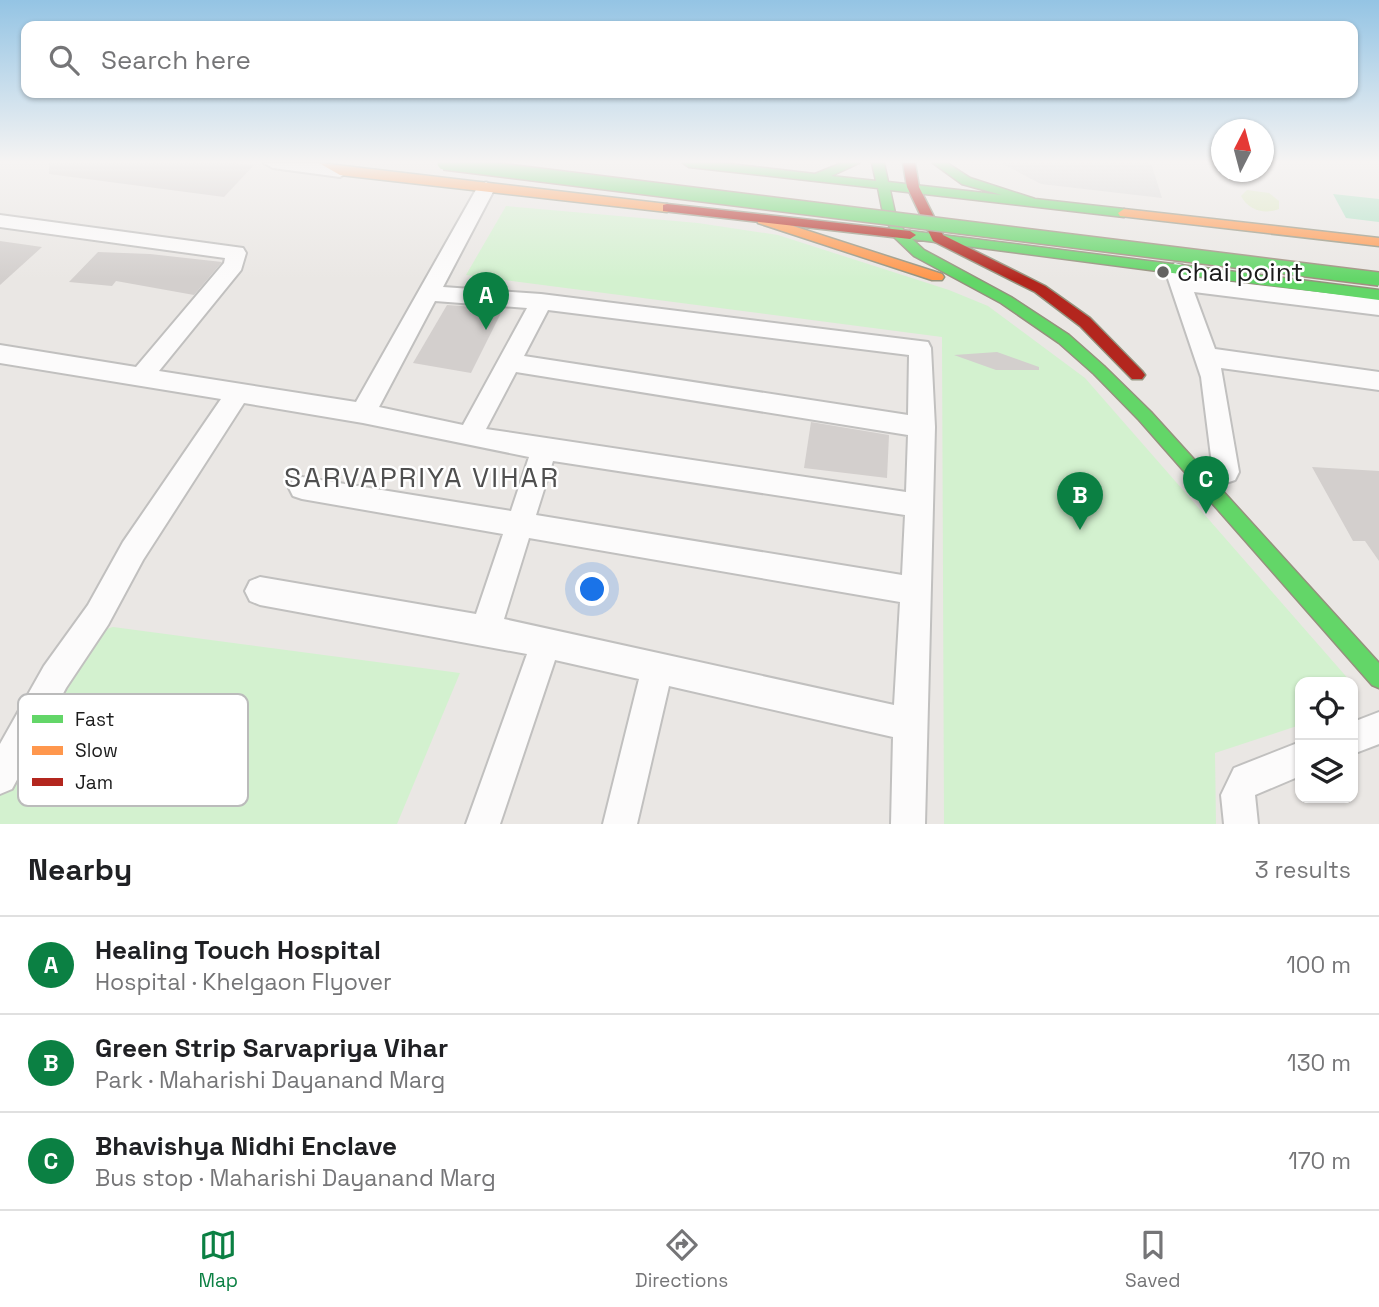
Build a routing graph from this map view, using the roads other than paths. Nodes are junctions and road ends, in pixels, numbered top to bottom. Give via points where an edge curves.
1 (479, 201) edge
2 (600, 201) edge
3 (729, 201) edge
4 (754, 201) edge
5 (879, 201) edge
6 (887, 201) edge
7 (920, 201) edge
8 (1029, 201) edge
9 (1039, 201) edge
10 (1049, 204) junction
11 (689, 212) junction
12 (1143, 214) junction
13 (762, 220) junction
14 (0, 221) edge
15 (900, 235) junction
16 (938, 239) junction
17 (1379, 242) edge
18 (1379, 263) edge
19 (1171, 274) junction
20 (1379, 279) edge
21 (430, 293) junction
22 (1379, 295) edge
23 (541, 302) junction
24 (1379, 307) edge
25 (1039, 323) junction
26 (0, 354) edge
27 (1207, 357) junction
28 (510, 362) junction
29 (141, 377) junction
30 (1379, 381) edge
31 (1152, 389) dead end
32 (237, 394) junction
33 (363, 414) junction
34 (923, 427) junction
35 (470, 438) junction
36 (544, 449) junction
37 (1208, 451) dead end
38 (1230, 477) joint
39 (302, 488) dead end
40 (919, 505) junction
41 (519, 525) junction
42 (1320, 587) dead end
43 (260, 591) dead end
44 (914, 591) junction
45 (486, 630) junction
46 (545, 645) junction
47 (1379, 653) edge
48 (657, 670) junction
49 (1379, 678) edge
50 (46, 694) edge
51 (907, 723) junction
52 (1379, 727) edge
53 (1358, 736) edge
54 (18, 744) edge
55 (1295, 761) edge
56 (0, 777) edge
57 (483, 824) edge
58 (620, 824) edge
59 (908, 824) edge
60 (1241, 824) edge

1 - 21 street
2 - 11 main road
3 - 11 main road via 719,208
4 - 20 main road, bridge
5 - 18 main road
6 - 15 main road
7 - 16 main road
8 - 10 main road
9 - 10 main road
10 - 12 main road
11 - 13 main road
12 - 17 main road
12 - 19 main road via 1114,218 1107,225 1111,246 1123,256
13 - 15 main road
13 - 25 main road via 956,284
14 - 29 street via 236,253 234,265
15 - 16 main road
15 - 25 main road via 919,253
16 - 19 main road
16 - 31 main road via 1040,289 1085,322
19 - 22 main road
19 - 24 street
19 - 27 street
21 - 23 street
21 - 33 street
23 - 28 street
23 - 34 street via 920,348
25 - 49 main road via 1099,370 1145,416
26 - 29 street
27 - 30 street
27 - 38 street
28 - 34 street
28 - 35 street
29 - 32 street
32 - 33 street
32 - 50 street
33 - 35 street
34 - 40 street
35 - 36 street
36 - 40 street
36 - 41 street
37 - 38 main road
39 - 41 street
40 - 44 street
41 - 44 street
41 - 45 street
42 - 47 main road
43 - 45 street
44 - 51 street
45 - 46 street
46 - 48 street
46 - 57 street
48 - 51 street
48 - 58 street
51 - 59 street
52 - 53 street
54 - 56 street
55 - 60 street via 1240,786

